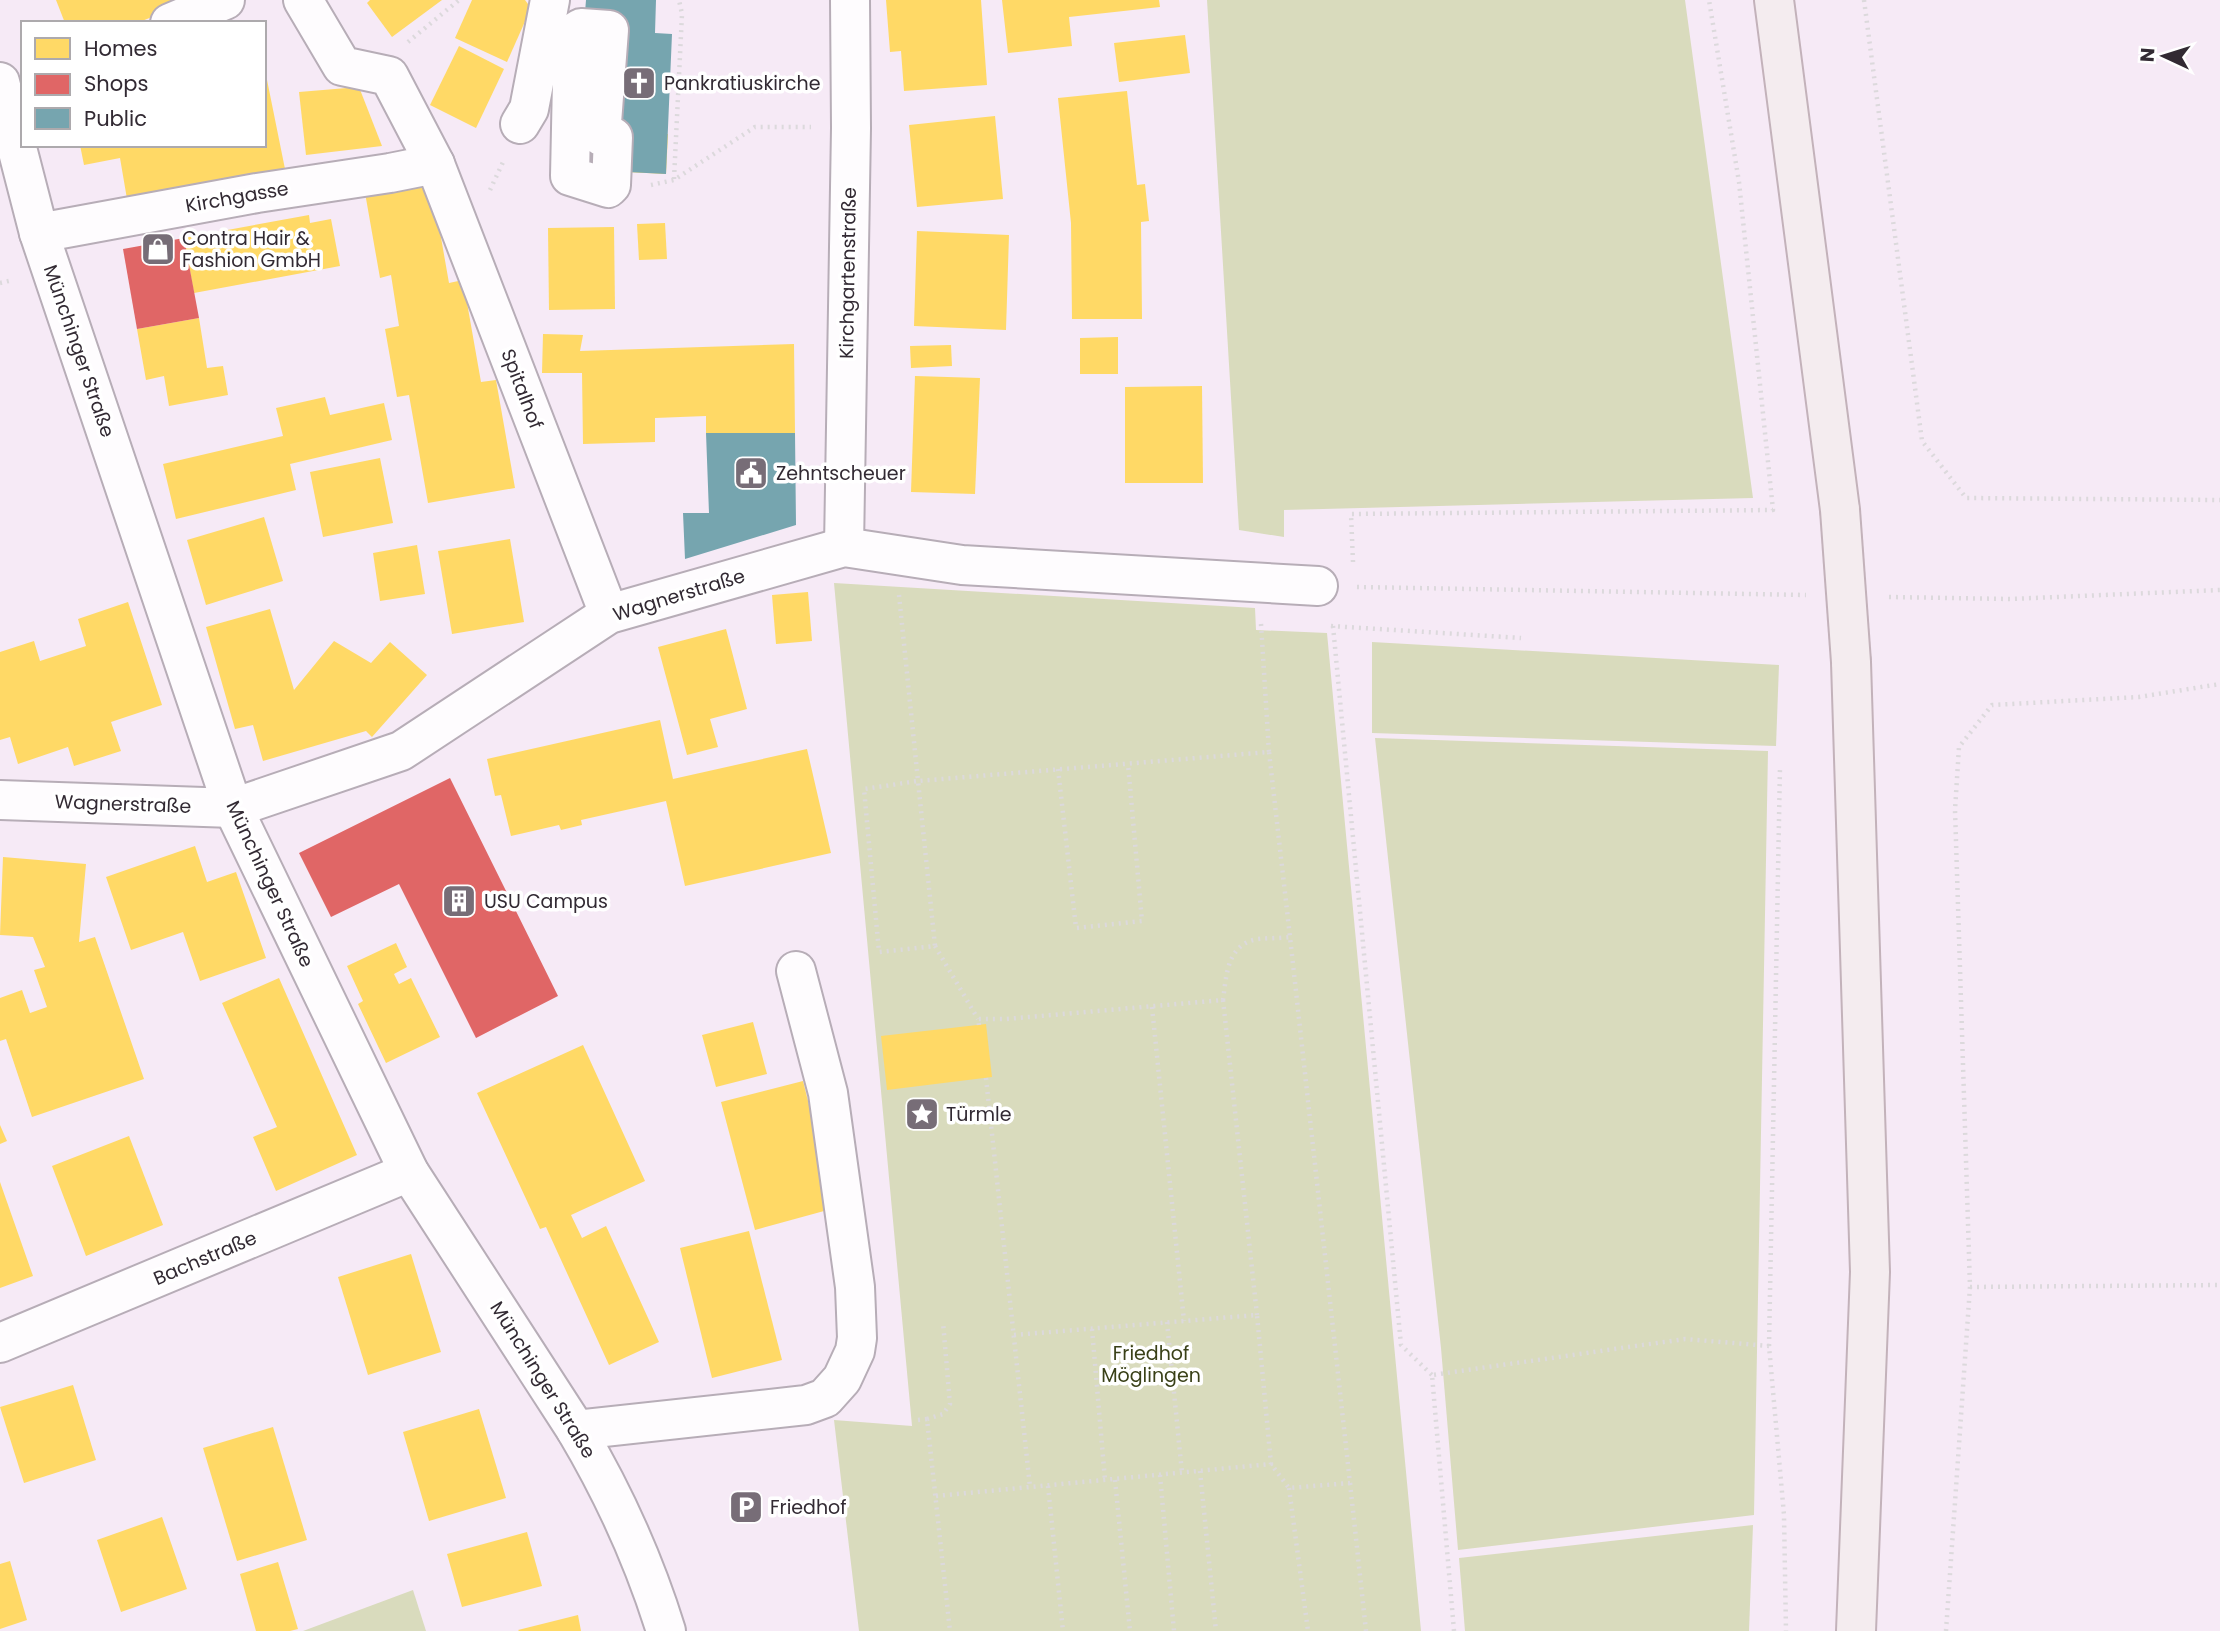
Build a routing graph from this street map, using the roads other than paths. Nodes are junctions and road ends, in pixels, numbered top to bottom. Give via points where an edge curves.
1 (225, 0) edge
2 (303, 0) edge
3 (550, 0) edge
4 (850, 0) edge
5 (1774, 0) edge
6 (175, 21) edge
7 (8, 82) edge
8 (520, 124) road end
9 (21, 145) edge
10 (21, 147) edge
11 (435, 164) junction
12 (39, 233) junction
13 (844, 547) junction
14 (1336, 587) road end
15 (609, 614) junction
16 (0, 800) edge
17 (233, 808) junction
18 (796, 971) dead end
19 (409, 1172) junction
20 (0, 1343) edge
21 (576, 1430) junction
22 (666, 1631) edge
23 (1856, 1631) edge

1 - 6 street
2 - 11 street, Spitalhof via 342,66 389,76
3 - 8 street via 529,109
4 - 13 street, Kirchgartenstraße
5 - 23 main road, bridge via 1840,510 1851,662 1870,1272
7 - 9 street, Münchinger Straße
10 - 12 street, Münchinger Straße
11 - 12 street, Kirchgasse
11 - 15 street, Spitalhof
12 - 17 street, Münchinger Straße
13 - 14 street, Wagnerstraße via 962,565
13 - 15 street, Wagnerstraße
15 - 17 street, Wagnerstraße via 401,751
16 - 17 street, Wagnerstraße
17 - 19 street, Münchinger Straße
18 - 21 street via 828,1093 855,1287 857,1338 842,1379 825,1398 806,1405
19 - 20 street, Bachstraße
19 - 21 street, Münchinger Straße
21 - 22 street, Münchinger Straße via 616,1500

